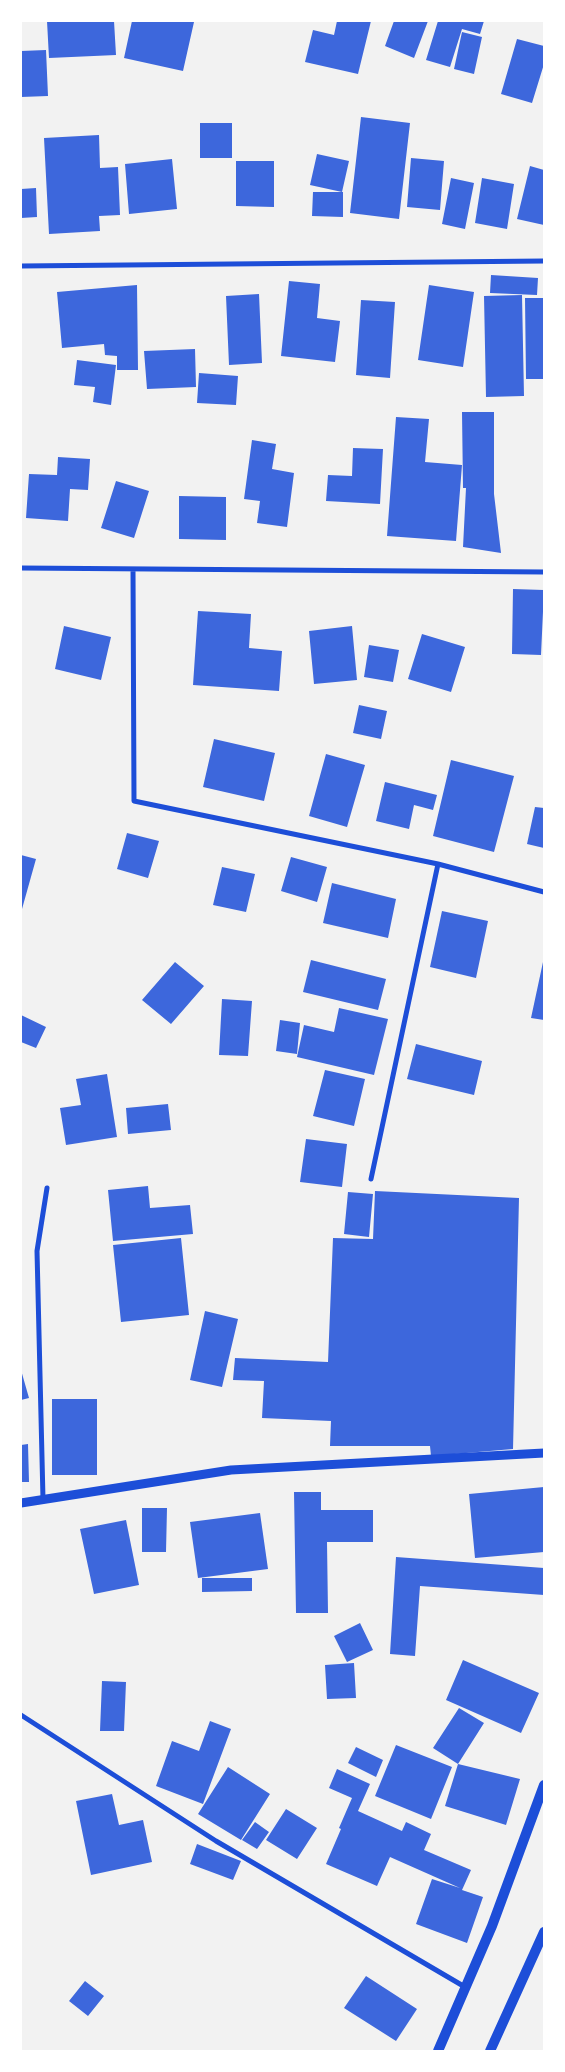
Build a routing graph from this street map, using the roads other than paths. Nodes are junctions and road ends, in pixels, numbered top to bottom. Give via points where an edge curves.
1 (544, 261) edge
2 (21, 266) edge
3 (21, 568) edge
4 (133, 569) junction
5 (544, 572) edge
6 (438, 864) junction
7 (544, 892) edge
8 (371, 1179) dead end
9 (47, 1188) dead end
10 (543, 1453) edge
11 (43, 1499) junction
12 (21, 1503) edge
13 (21, 1715) edge
14 (544, 1786) edge
15 (544, 1932) edge
16 (466, 1986) junction
17 (438, 2051) edge
18 (490, 2051) edge

1 - 2 street
3 - 4 street
4 - 5 street
4 - 6 street via 134,800
6 - 7 street
6 - 8 street
9 - 11 street via 37,1251
10 - 11 street via 231,1470
11 - 12 street
13 - 16 street via 216,1841
14 - 16 main road
15 - 18 main road
16 - 17 main road

